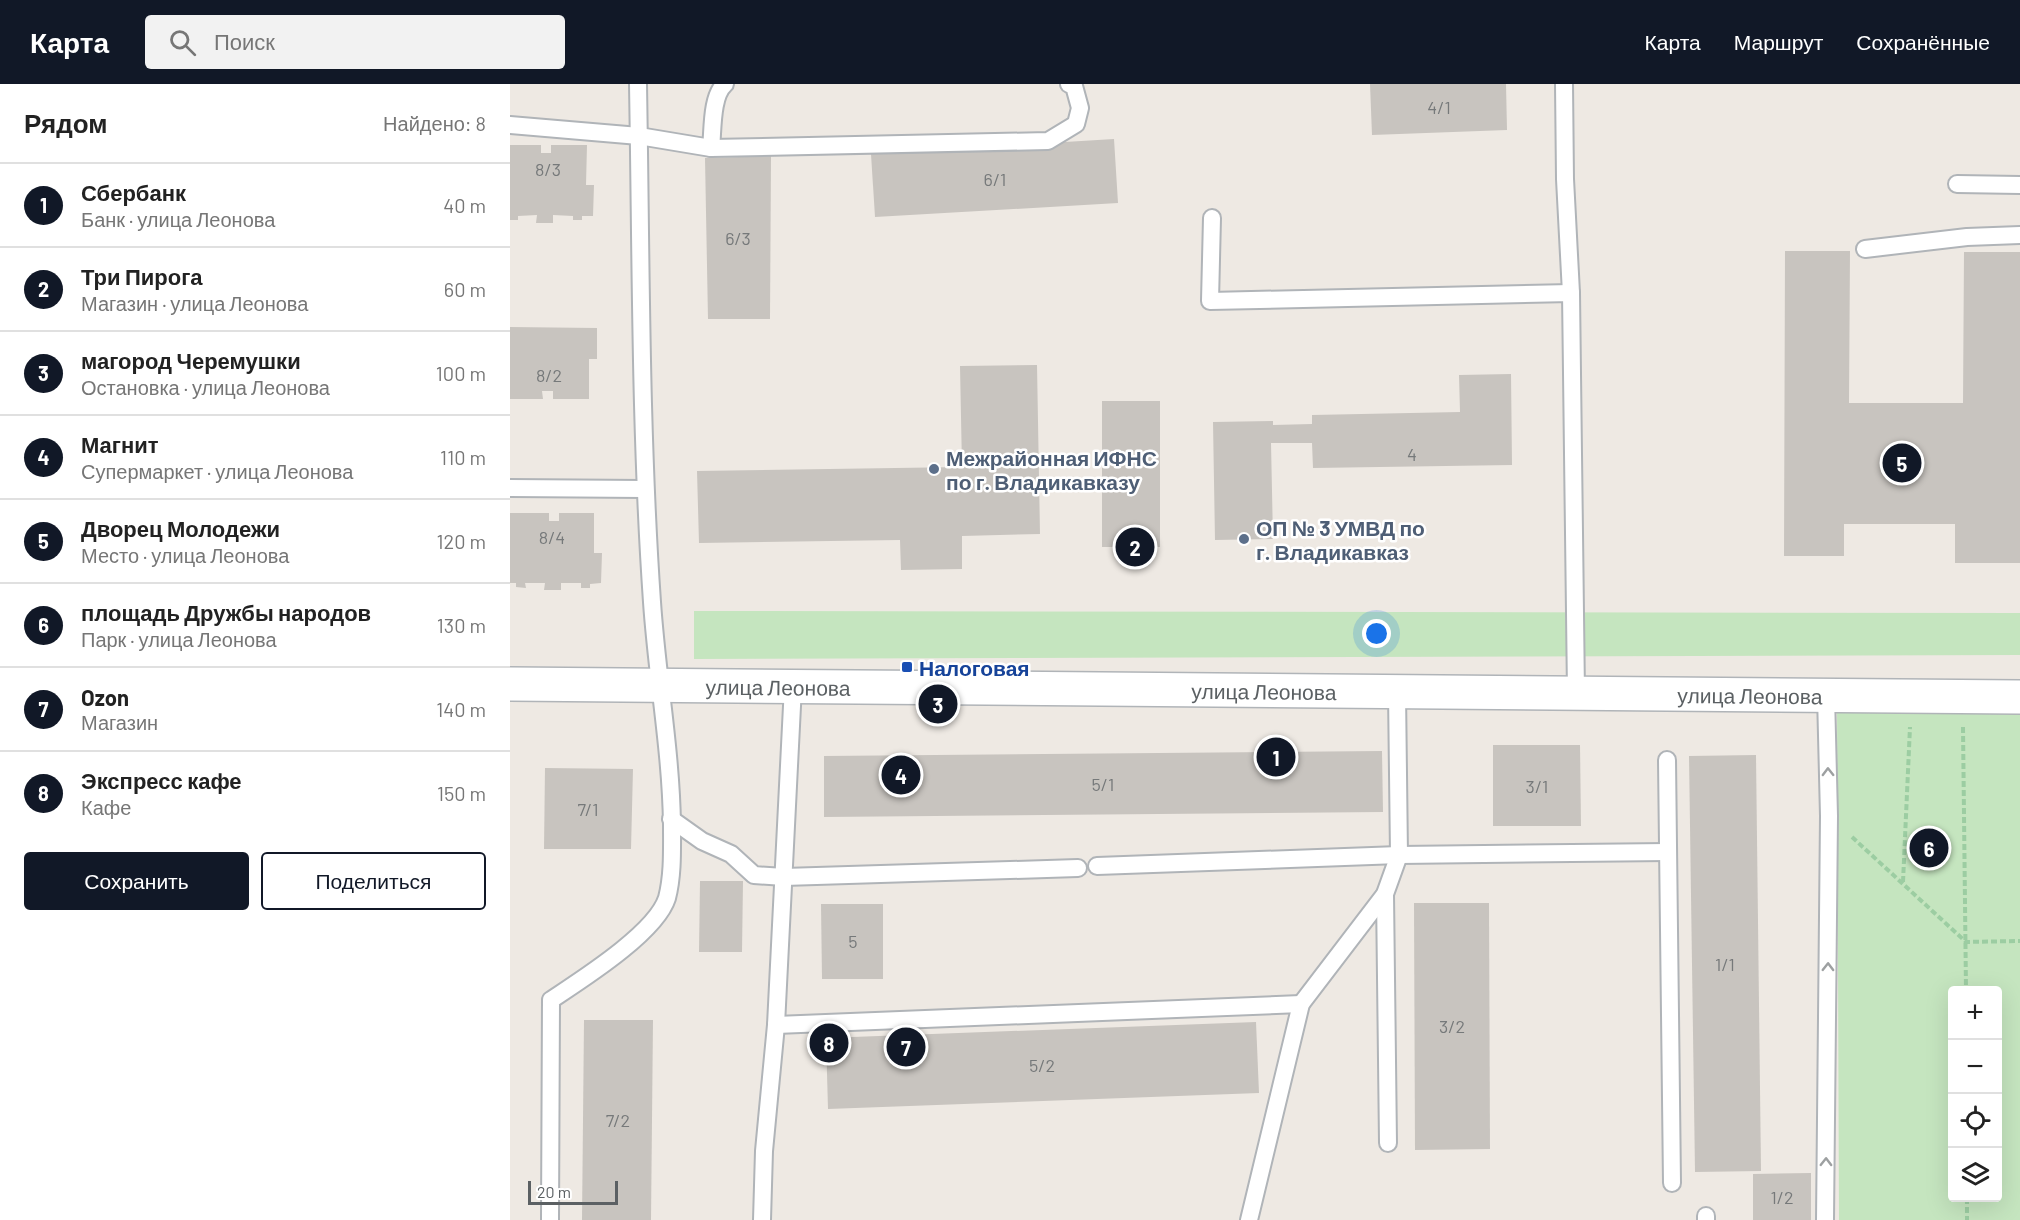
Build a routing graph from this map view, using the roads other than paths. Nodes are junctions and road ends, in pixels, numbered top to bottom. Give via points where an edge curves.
1 (638, 84) edge
2 (725, 84) edge
3 (1069, 84) edge
4 (1564, 84) edge
5 (510, 126) edge
6 (639, 136) junction
7 (711, 148) junction
8 (1957, 184) dead end
9 (2020, 185) edge
10 (1212, 218) dead end
11 (2020, 235) edge
12 (1865, 249) dead end
13 (1571, 293) junction
14 (510, 488) edge
15 (644, 489) junction
16 (510, 684) edge
17 (661, 686) junction
18 (793, 687) junction
19 (1397, 692) junction
20 (1576, 693) junction
21 (1826, 695) junction
22 (2020, 697) edge
23 (1667, 760) dead end
24 (672, 819) junction
25 (1668, 852) junction
26 (1399, 855) junction
27 (1097, 866) dead end
28 (1078, 868) dead end
29 (784, 877) junction
30 (1384, 894) junction
31 (1301, 1004) junction
32 (777, 1025) junction
33 (1388, 1143) dead end
34 (1672, 1183) dead end
35 (550, 1220) edge
36 (762, 1220) edge
37 (1249, 1220) edge
38 (1825, 1220) edge

1 - 6 lane
2 - 7 lane via 717,102
3 - 7 lane via 1074,86 1080,108 1076,124 1048,141
4 - 13 lane
5 - 6 lane
6 - 7 lane
6 - 15 lane
8 - 9 lane
10 - 13 lane via 1210,301
11 - 12 lane
13 - 20 lane
14 - 15 lane
15 - 17 lane
16 - 17 street, улица Леонова
17 - 18 street, улица Леонова
17 - 24 lane
18 - 19 street, улица Леонова
18 - 29 lane
19 - 20 street, улица Леонова
19 - 26 lane
20 - 21 street, улица Леонова
21 - 22 street, улица Леонова
38 -> 21 lane via 1829,816
23 - 25 lane
24 - 29 lane via 702,841 731,854 754,875
24 - 35 lane via 672,869 666,901 647,926 606,963 551,1000
25 - 26 lane
25 - 34 lane
26 - 27 lane
26 - 30 lane
28 - 29 lane
29 - 32 lane
30 - 31 lane
30 - 33 lane
31 - 32 lane
31 - 37 lane
32 - 36 lane via 764,1151

